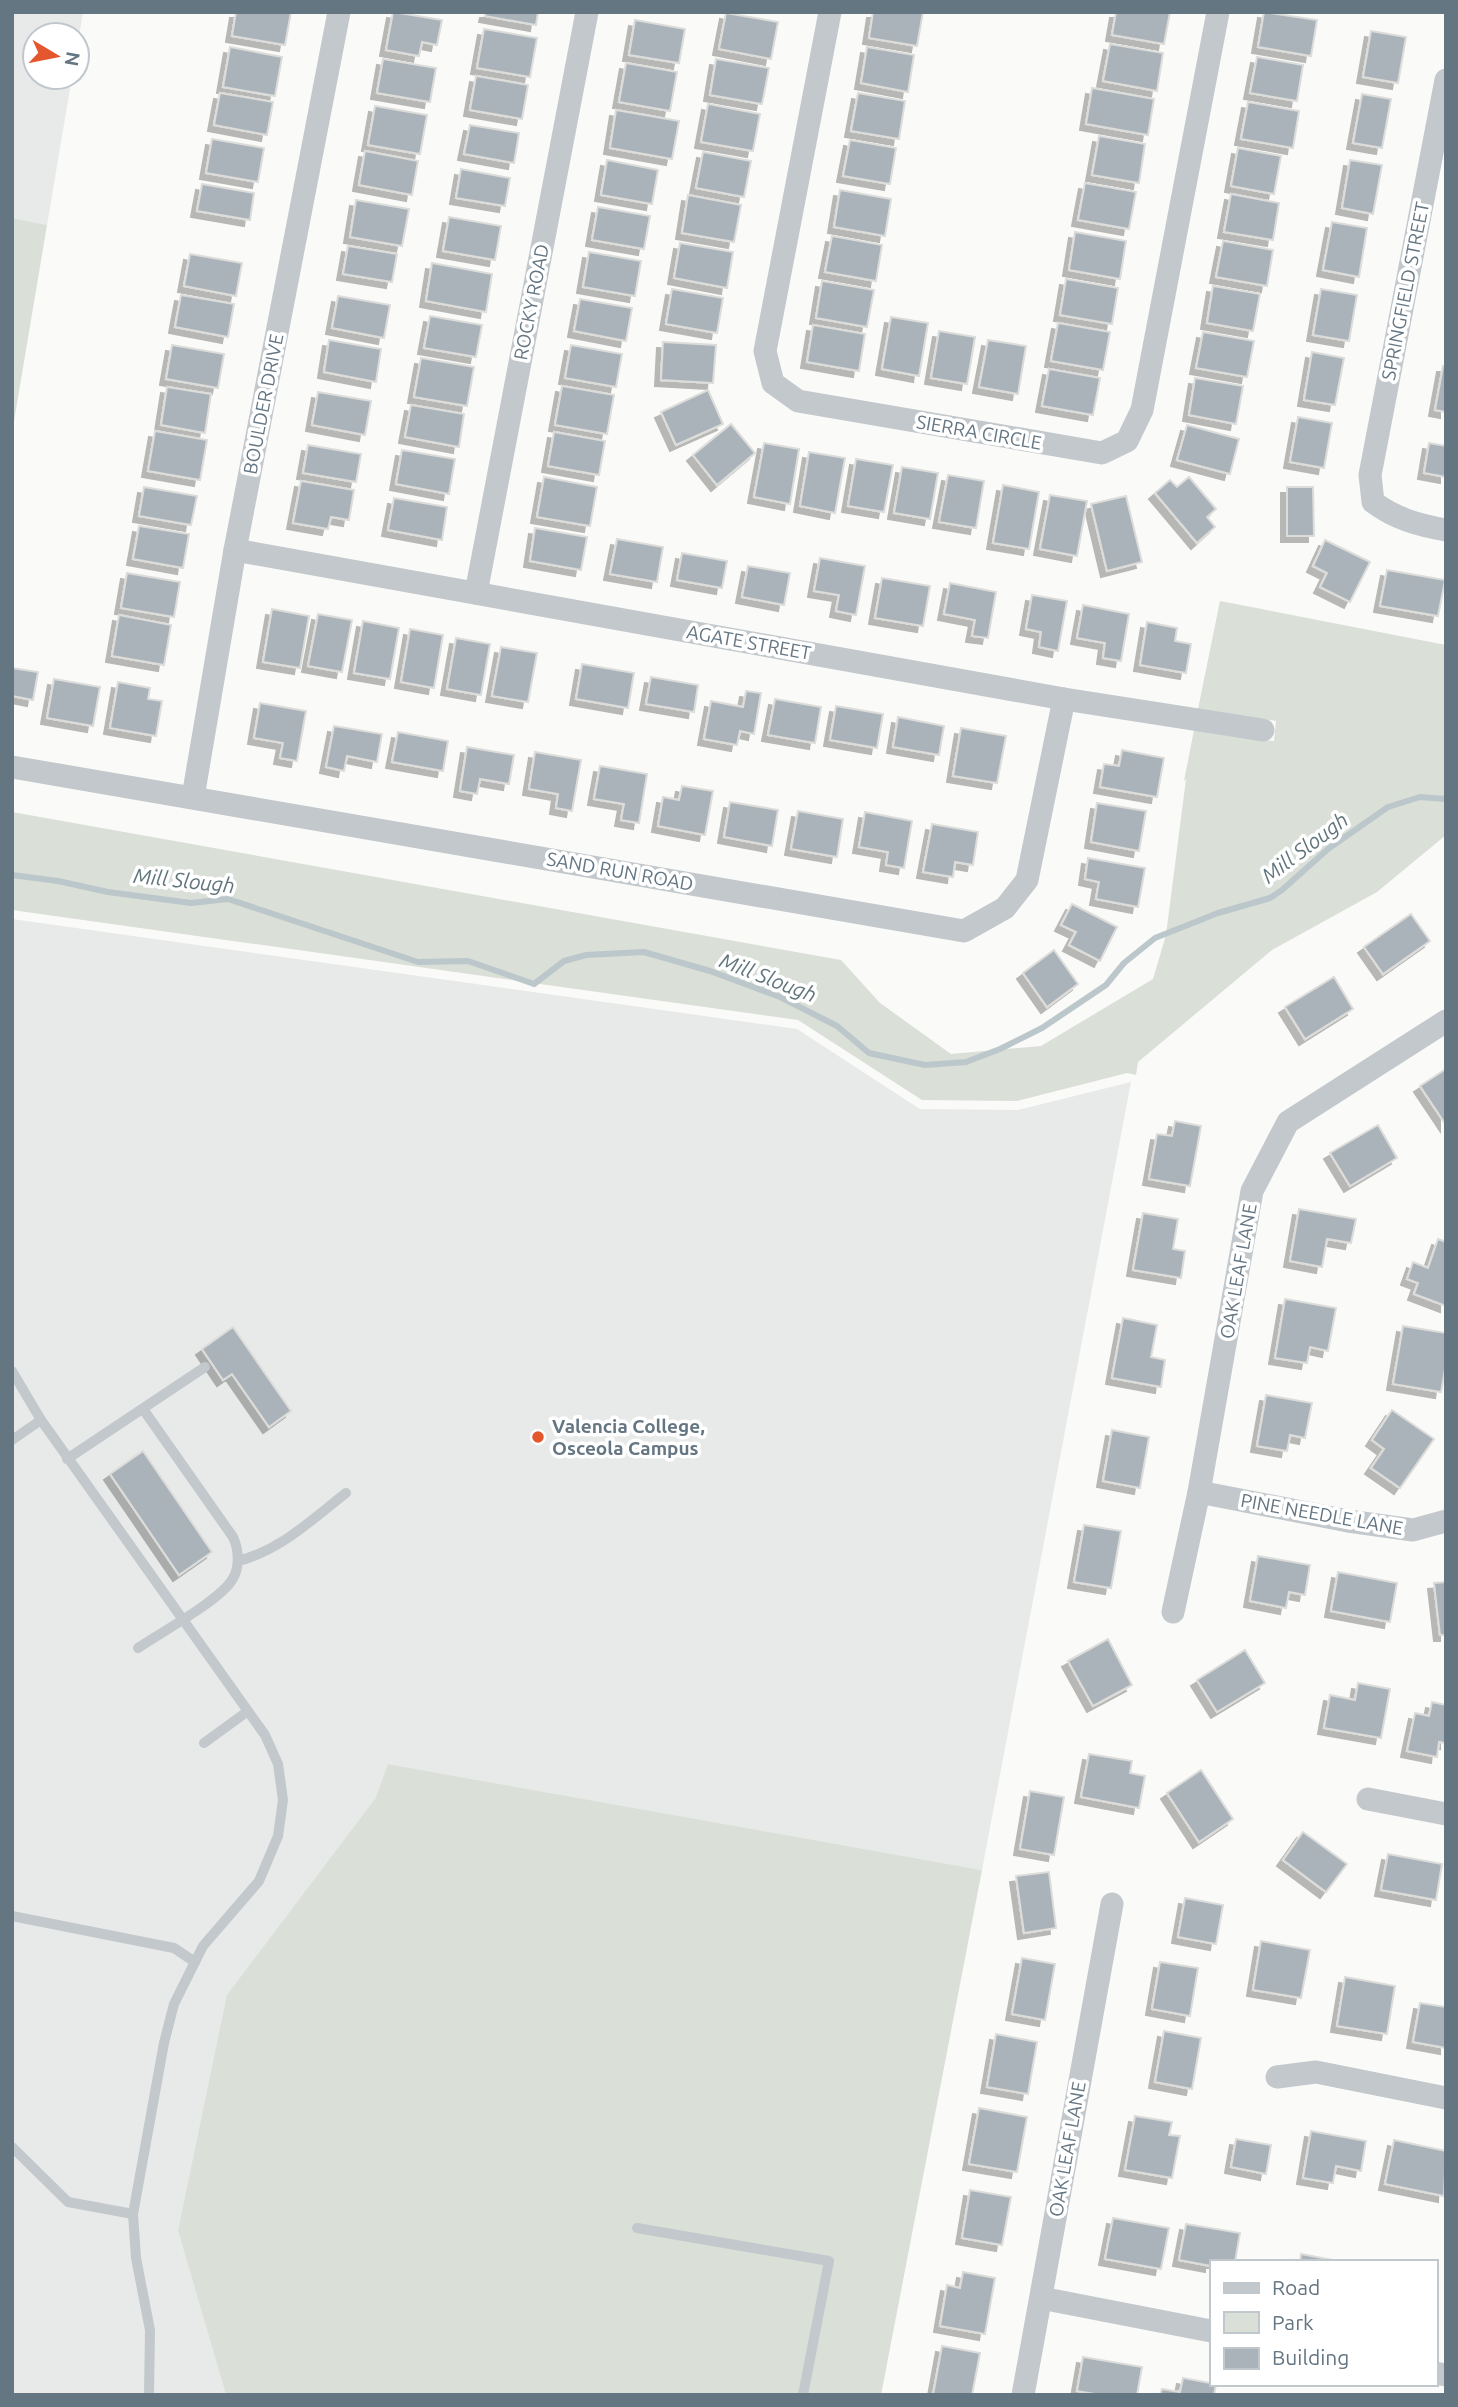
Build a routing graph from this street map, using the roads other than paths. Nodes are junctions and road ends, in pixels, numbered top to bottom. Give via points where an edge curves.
1 (339, 12) edge
2 (586, 12) edge
3 (830, 12) edge
4 (1218, 12) edge
5 (1446, 80) edge
6 (1446, 530) edge
7 (235, 550) junction
8 (476, 593) junction
9 (1064, 699) junction
10 (1264, 730) dead end
11 (12, 767) edge
12 (193, 797) junction
13 (1446, 1021) edge
14 (205, 1367) dead end
15 (12, 1370) edge
16 (143, 1409) junction
17 (41, 1420) junction
18 (12, 1440) edge
19 (67, 1460) junction
20 (1199, 1492) junction
21 (346, 1493) dead end
22 (1446, 1521) edge
23 (238, 1561) junction
24 (1173, 1612) dead end
25 (182, 1619) junction
26 (138, 1648) dead end
27 (248, 1711) junction
28 (204, 1743) dead end
29 (1368, 1799) dead end
30 (1446, 1814) edge
31 (1112, 1904) dead end
32 (12, 1916) edge
33 (195, 1962) junction
34 (1277, 2077) dead end
35 (1446, 2098) edge
36 (12, 2147) edge
37 (133, 2214) junction
38 (637, 2228) dead end
39 (1041, 2298) junction
40 (1210, 2331) edge
41 (149, 2395) edge
42 (803, 2395) edge
43 (1023, 2395) edge

1 - 7 street, BOULDER DRIVE
2 - 8 street, ROCKY ROAD
3 - 4 street, SIERRA CIRCLE via 765,351 773,383 798,401 1102,453 1127,441 1142,410
5 - 6 street, SPRINGFIELD STREET via 1370,475 1373,502 1389,514
7 - 8 street, AGATE STREET
7 - 12 street, BOULDER DRIVE
8 - 9 street, AGATE STREET
9 - 10 street, AGATE STREET
9 - 12 street, SAND RUN ROAD via 1027,880 1005,908 964,931
11 - 12 street, SAND RUN ROAD
13 - 20 street, OAK LEAF LANE via 1288,1122 1252,1191
14 - 16 lane
15 - 17 lane
16 - 19 lane
16 - 23 lane via 233,1538
17 - 18 lane
17 - 19 lane
19 - 25 lane
20 - 22 street, PINE NEEDLE LANE via 1413,1530
20 - 24 street, OAK LEAF LANE
21 - 23 lane via 277,1547
23 - 25 lane via 225,1588
25 - 26 lane
25 - 27 lane
27 - 28 lane
27 - 33 lane via 278,1763 283,1800 278,1836 259,1881 203,1946
29 - 30 street
31 - 39 street, OAK LEAF LANE
32 - 33 lane via 174,1948
33 - 37 lane via 174,2004 164,2043
34 - 35 street via 1316,2072
36 - 37 lane via 68,2202
37 - 41 lane via 136,2259 150,2330
38 - 42 lane via 829,2261
39 - 40 street
39 - 43 street, OAK LEAF LANE

